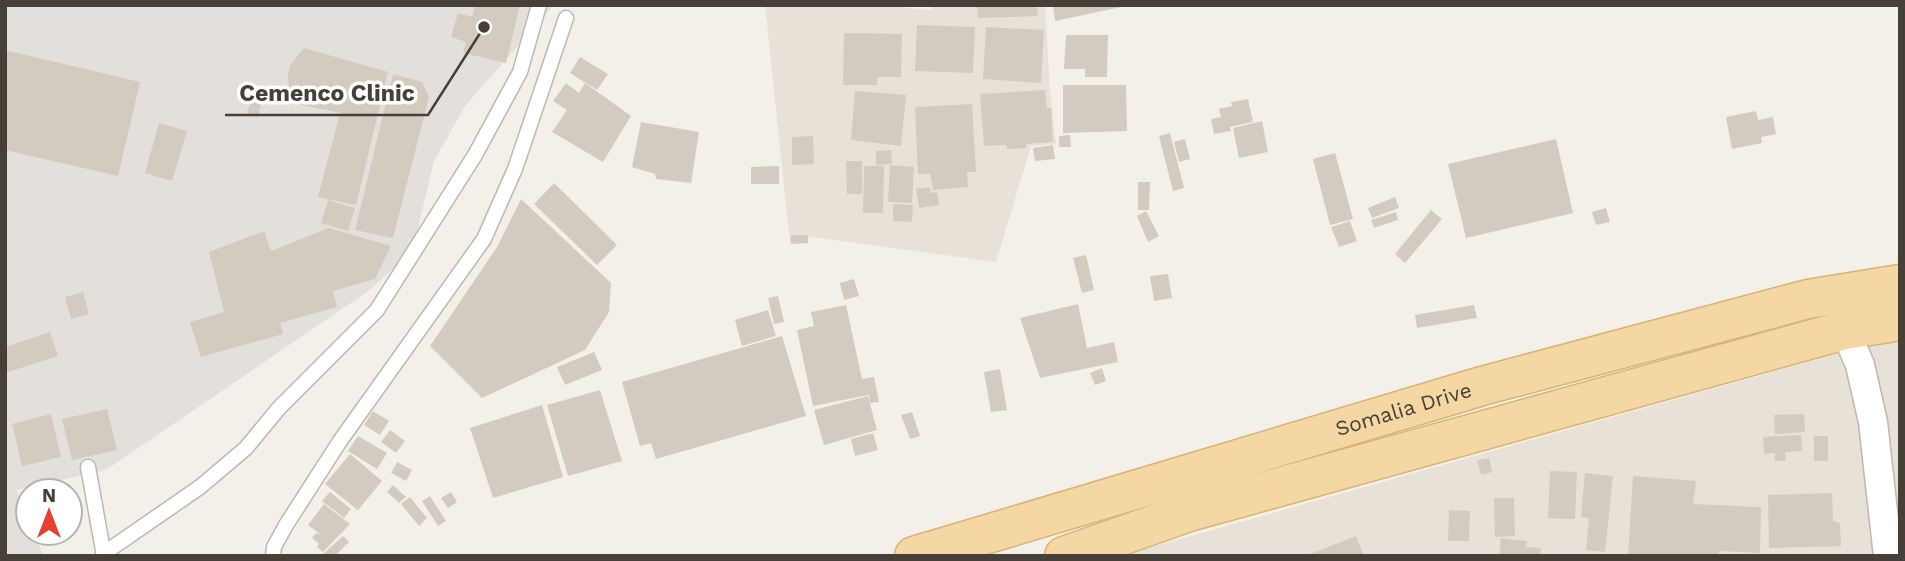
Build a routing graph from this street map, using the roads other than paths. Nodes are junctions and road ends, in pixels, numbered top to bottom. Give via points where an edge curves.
1 (539, 5) edge
2 (566, 18) dead end
3 (1900, 284) edge
4 (1900, 321) edge
5 (1845, 330) junction
6 (88, 467) dead end
7 (103, 555) edge
8 (274, 556) edge
9 (914, 556) edge
10 (1064, 556) edge
11 (1888, 556) edge

1 - 7 lane via 520,72 475,156 377,310 279,408 246,448 200,487
2 - 8 lane via 515,169 484,239 340,441 286,525
3 - 9 main road, Somalia Drive via 1808,299 1482,386
4 - 5 main road, Somalia Drive
5 - 10 main road, Somalia Drive via 1189,512
5 - 11 street via 1860,365 1873,422
6 - 7 lane

